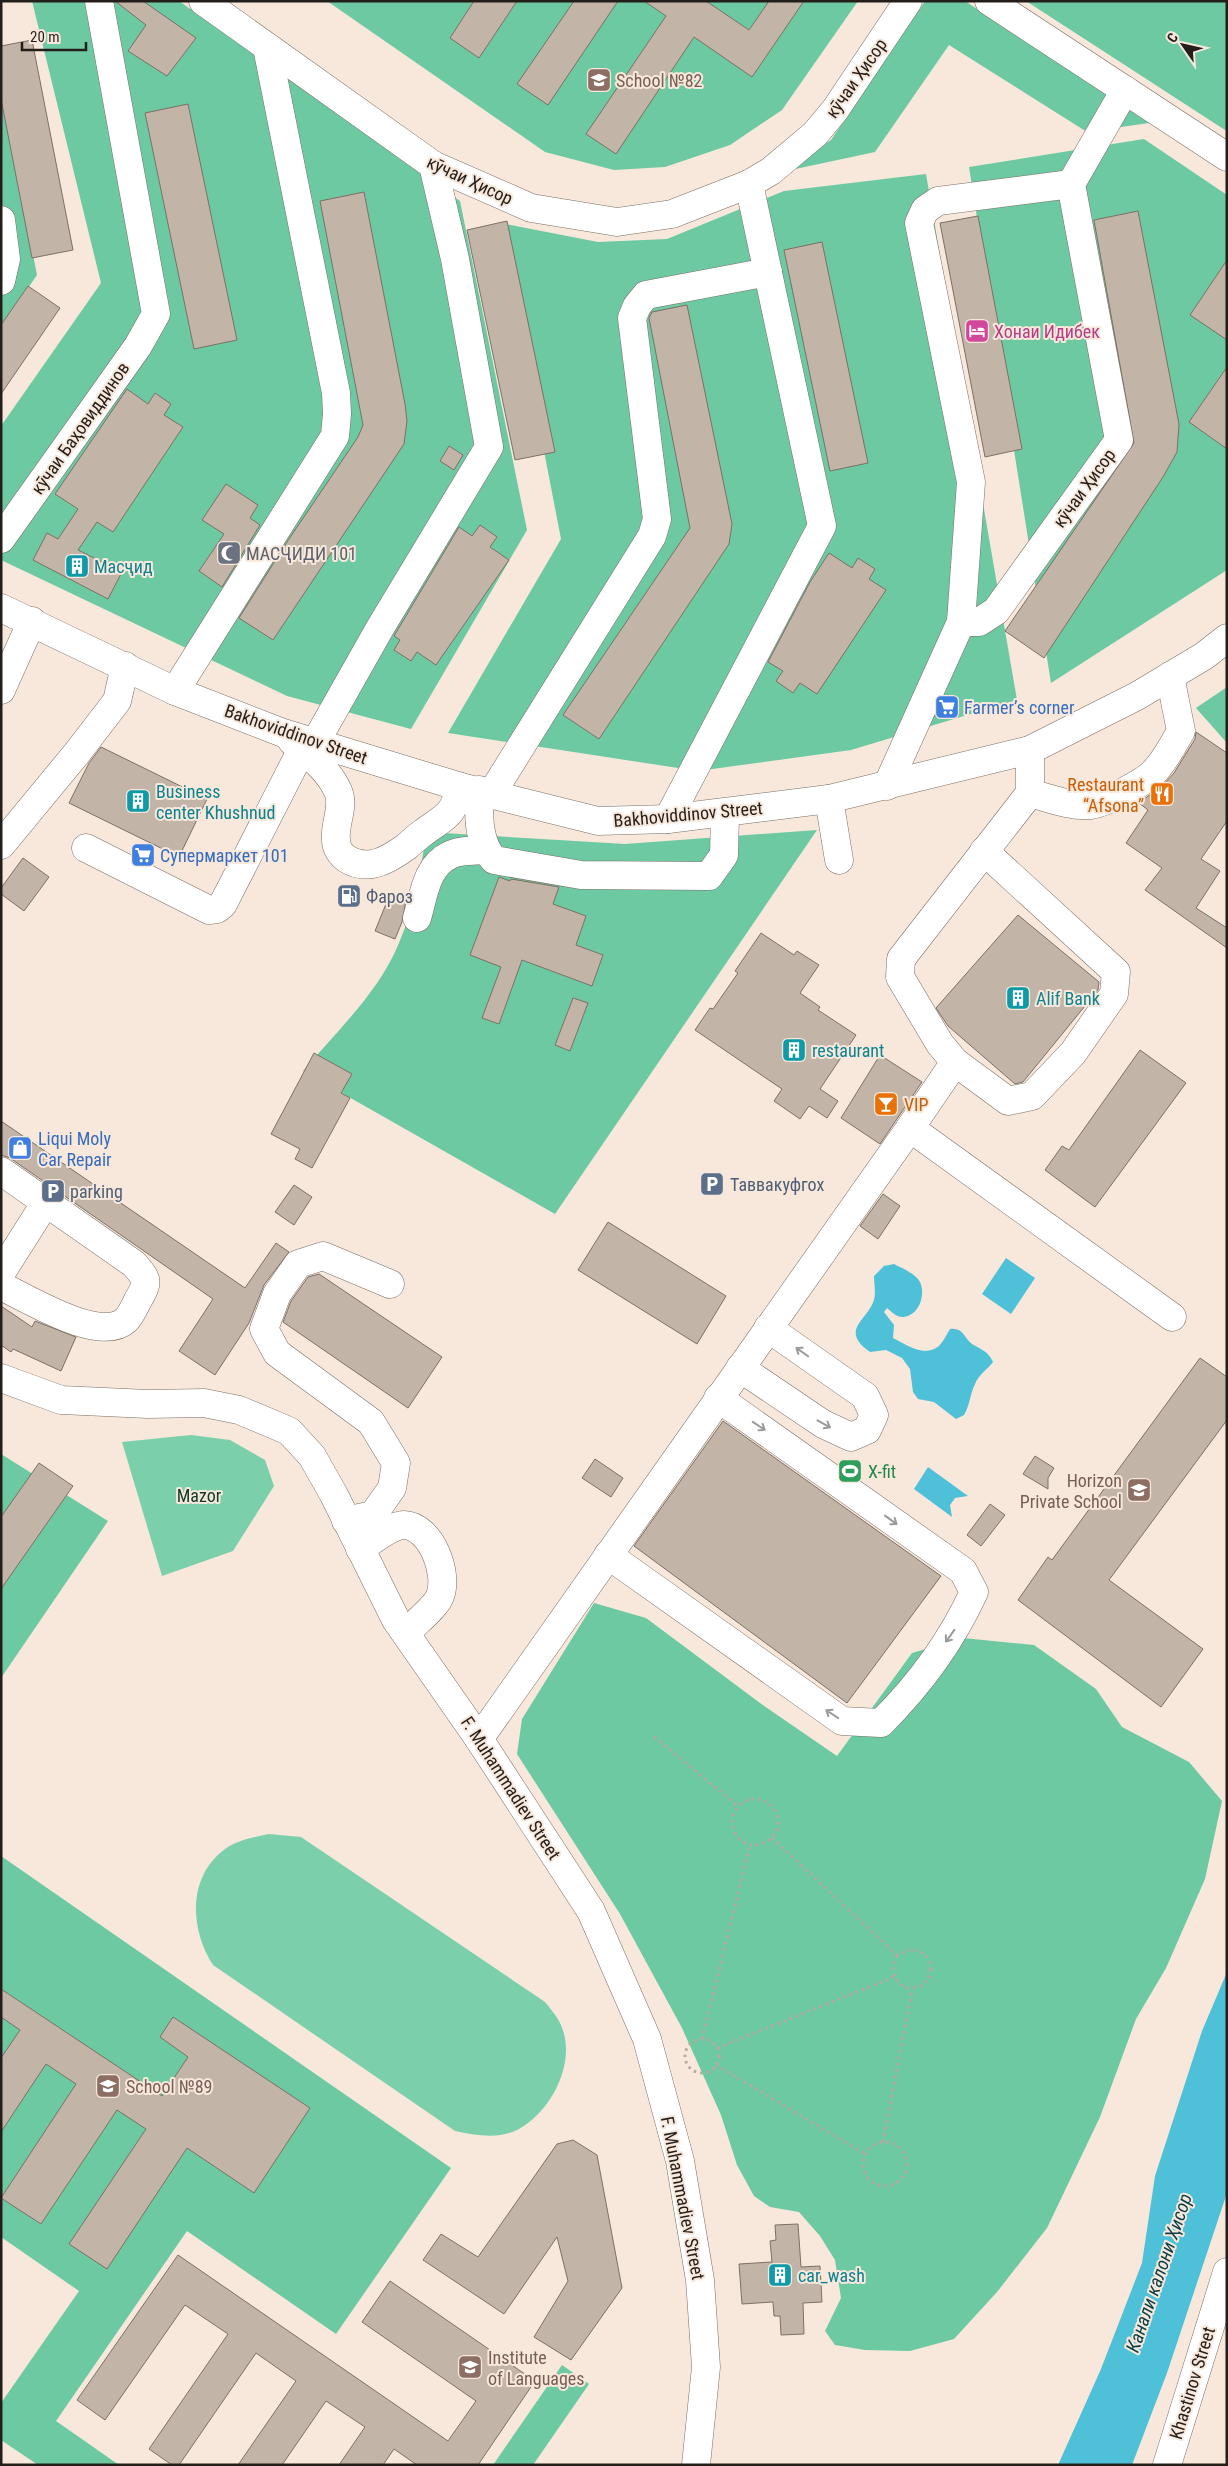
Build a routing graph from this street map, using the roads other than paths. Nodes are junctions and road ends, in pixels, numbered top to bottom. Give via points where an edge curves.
1 (99, 1) edge
2 (908, 1) edge
3 (989, 1) edge
4 (218, 6) edge
5 (267, 47) junction
6 (1125, 90) junction
7 (1227, 157) edge
8 (432, 166) junction
9 (749, 184) junction
10 (1071, 184) junction
11 (1, 220) edge
12 (768, 272) junction
13 (1, 280) edge
14 (1, 540) edge
15 (1, 598) edge
16 (1, 608) edge
17 (1, 616) edge
18 (32, 621) junction
19 (961, 622) junction
20 (1227, 638) edge
21 (125, 666) junction
22 (1170, 676) junction
23 (1, 690) edge
24 (175, 691) junction
25 (300, 742) junction
26 (1030, 750) junction
27 (887, 786) junction
28 (478, 790) junction
29 (1030, 793) junction
30 (829, 799) junction
31 (725, 814) junction
32 (668, 819) junction
33 (1, 845) edge
34 (86, 848) dead end
35 (485, 850) junction
36 (984, 851) junction
37 (839, 860) dead end
38 (417, 918) dead end
39 (955, 1062) junction
40 (910, 1128) junction
41 (1, 1171) edge
42 (46, 1202) junction
43 (1, 1273) edge
44 (390, 1284) dead end
45 (1, 1286) edge
46 (1172, 1316) dead end
47 (768, 1328) junction
48 (740, 1368) junction
49 (1, 1378) edge
50 (718, 1398) junction
51 (346, 1521) junction
52 (360, 1549) junction
53 (608, 1555) junction
54 (406, 1633) junction
55 (479, 1739) junction
56 (1227, 2272) edge
57 (696, 2465) edge
58 (1167, 2465) edge

1 - 14 street, кӯчаи Баҳовиддинов via 156,314 138,346
2 - 9 street, кӯчаи Ҳисор via 835,110 815,134 771,171
3 - 6 street
4 - 5 street, кӯчаи Ҳисор
5 - 8 street, кӯчаи Ҳисор
5 - 24 street via 336,393 335,436
6 - 7 street
6 - 10 street
8 - 9 street, кӯчаи Ҳисор via 531,208 617,222 672,214
8 - 25 street via 455,258 489,447 380,628
9 - 12 street
10 - 19 street, кӯчаи Ҳисор via 1118,440 996,610 979,622
10 - 19 street via 938,202 925,210 919,223 971,482
11 - 13 street via 6,258
12 - 28 street via 646,295 637,306 632,318 657,519 652,536
12 - 32 street via 822,526
15 - 18 street
16 - 18 street, Bakhoviddinov Street
17 - 18 street
18 - 21 street, Bakhoviddinov Street
18 - 23 street
19 - 27 street
20 - 22 street, Bakhoviddinov Street
21 - 24 street, Bakhoviddinov Street
21 - 33 street via 116,701 78,753
22 - 26 street, Bakhoviddinov Street
22 - 29 street via 1181,731 1152,774 1091,805
24 - 25 street, Bakhoviddinov Street
25 - 28 street, Bakhoviddinov Street
25 - 28 street via 322,766 339,792 336,842 341,855 357,865 373,864 393,855 444,820 454,807
25 - 34 street via 223,904 217,909 209,910
26 - 27 street, Bakhoviddinov Street
26 - 29 street
27 - 30 street, Bakhoviddinov Street
28 - 32 street, Bakhoviddinov Street via 598,821
28 - 35 street via 479,822
29 - 36 street
30 - 31 street, Bakhoviddinov Street
30 - 37 street
31 - 32 street, Bakhoviddinov Street
31 - 35 street via 724,855 709,876 581,875 494,860
35 - 38 street via 451,854 438,862 430,872
36 - 39 street via 901,958 900,977 940,1044
36 - 39 street via 1116,972 1114,994 1073,1053 1032,1096 1008,1101
39 - 40 street
40 - 46 street
40 - 47 street
41 - 42 street
42 - 43 street
42 - 45 street via 134,1264 146,1278 146,1287 126,1320 113,1326 96,1326 75,1322
44 - 51 street via 323,1256 298,1264 277,1294 264,1329 277,1353 371,1422 396,1463 392,1488 373,1515
47 - 48 street
48 -> 47 street via 823,1424 851,1437 867,1430 874,1415 866,1396
48 - 50 street
49 - 51 street, F. Muhammadiev Street via 61,1400 204,1403 239,1410 289,1431 312,1456
50 - 53 street
50 -> 53 street via 963,1571 974,1592 960,1622 909,1695 881,1723 842,1721
51 - 52 street, F. Muhammadiev Street
52 - 54 street, F. Muhammadiev Street via 396,1620
52 - 54 street via 403,1525 416,1528 438,1554 444,1581 439,1598
53 - 55 street
54 - 55 street, F. Muhammadiev Street
55 - 57 street, F. Muhammadiev Street via 591,1911 647,2039 680,2161 700,2280 706,2367
56 - 58 street, Khastinov Street

